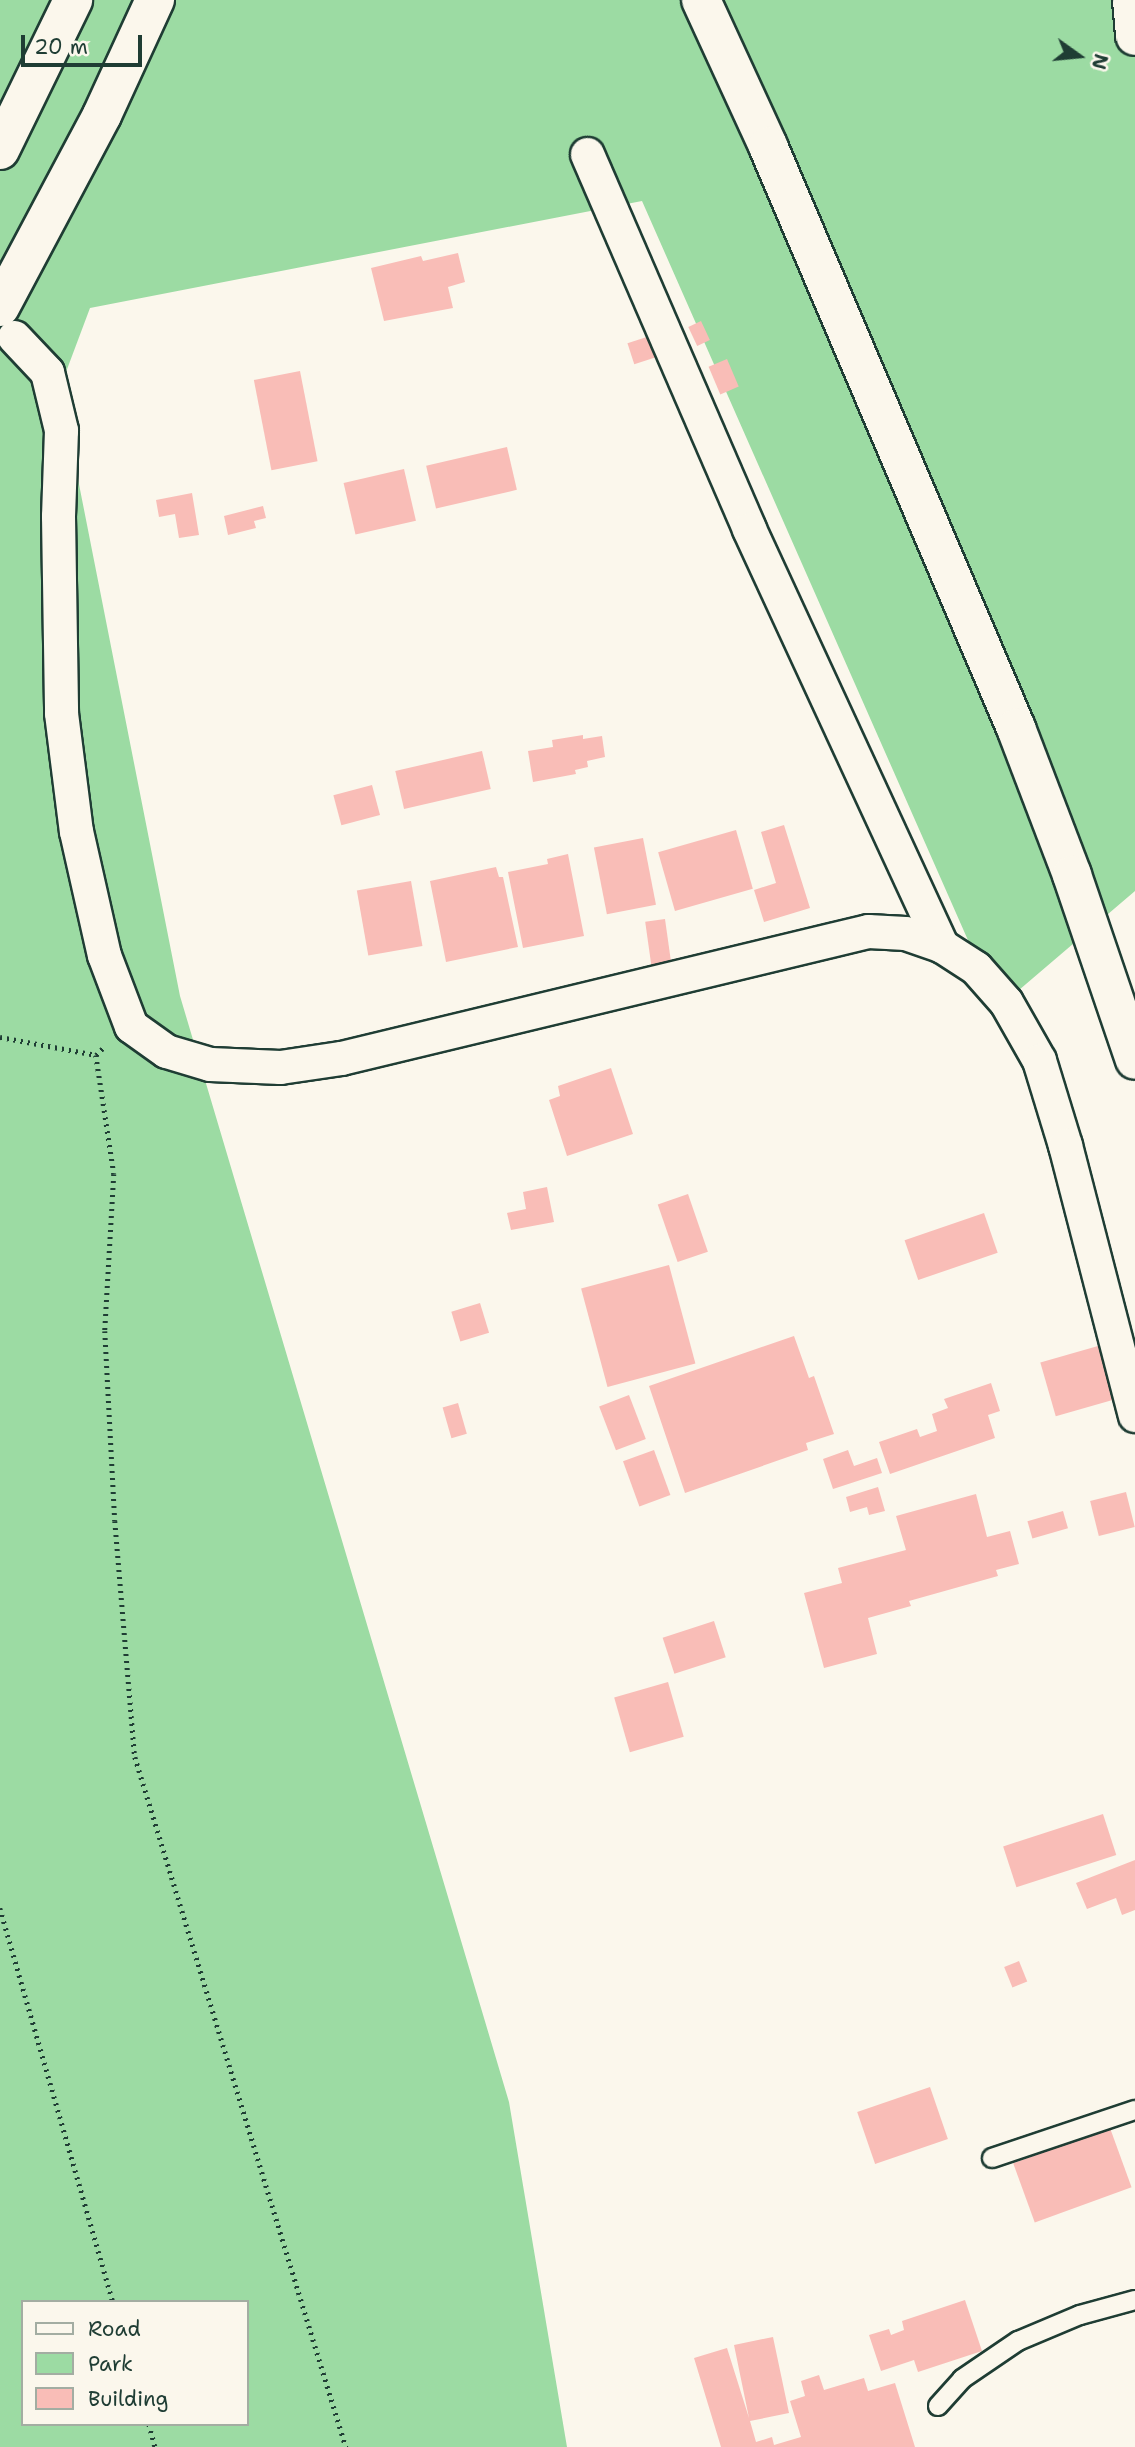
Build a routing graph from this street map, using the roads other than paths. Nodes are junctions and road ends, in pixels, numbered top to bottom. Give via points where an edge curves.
1 (73, 0) edge
2 (155, 0) edge
3 (701, 0) edge
4 (1132, 0) edge
5 (1135, 36) edge
6 (0, 150) edge
7 (587, 154) dead end
8 (7, 322) edge
9 (942, 946) junction
10 (1135, 1060) edge
11 (1135, 1415) edge
12 (1135, 2110) edge
13 (992, 2158) dead end
14 (1135, 2300) edge
15 (938, 2406) dead end

1 - 6 highway
2 - 8 highway
3 - 10 highway via 768,146 1016,728
4 - 5 highway
7 - 9 street via 749,529
8 - 9 street via 47,372 61,430 61,713 76,831 104,955 131,1026 166,1051 210,1065 280,1067 341,1058 868,931 905,933
9 - 11 street via 976,968 1006,1002 1039,1060
12 - 13 lane
14 - 15 lane via 1080,2315 1018,2341 962,2379

